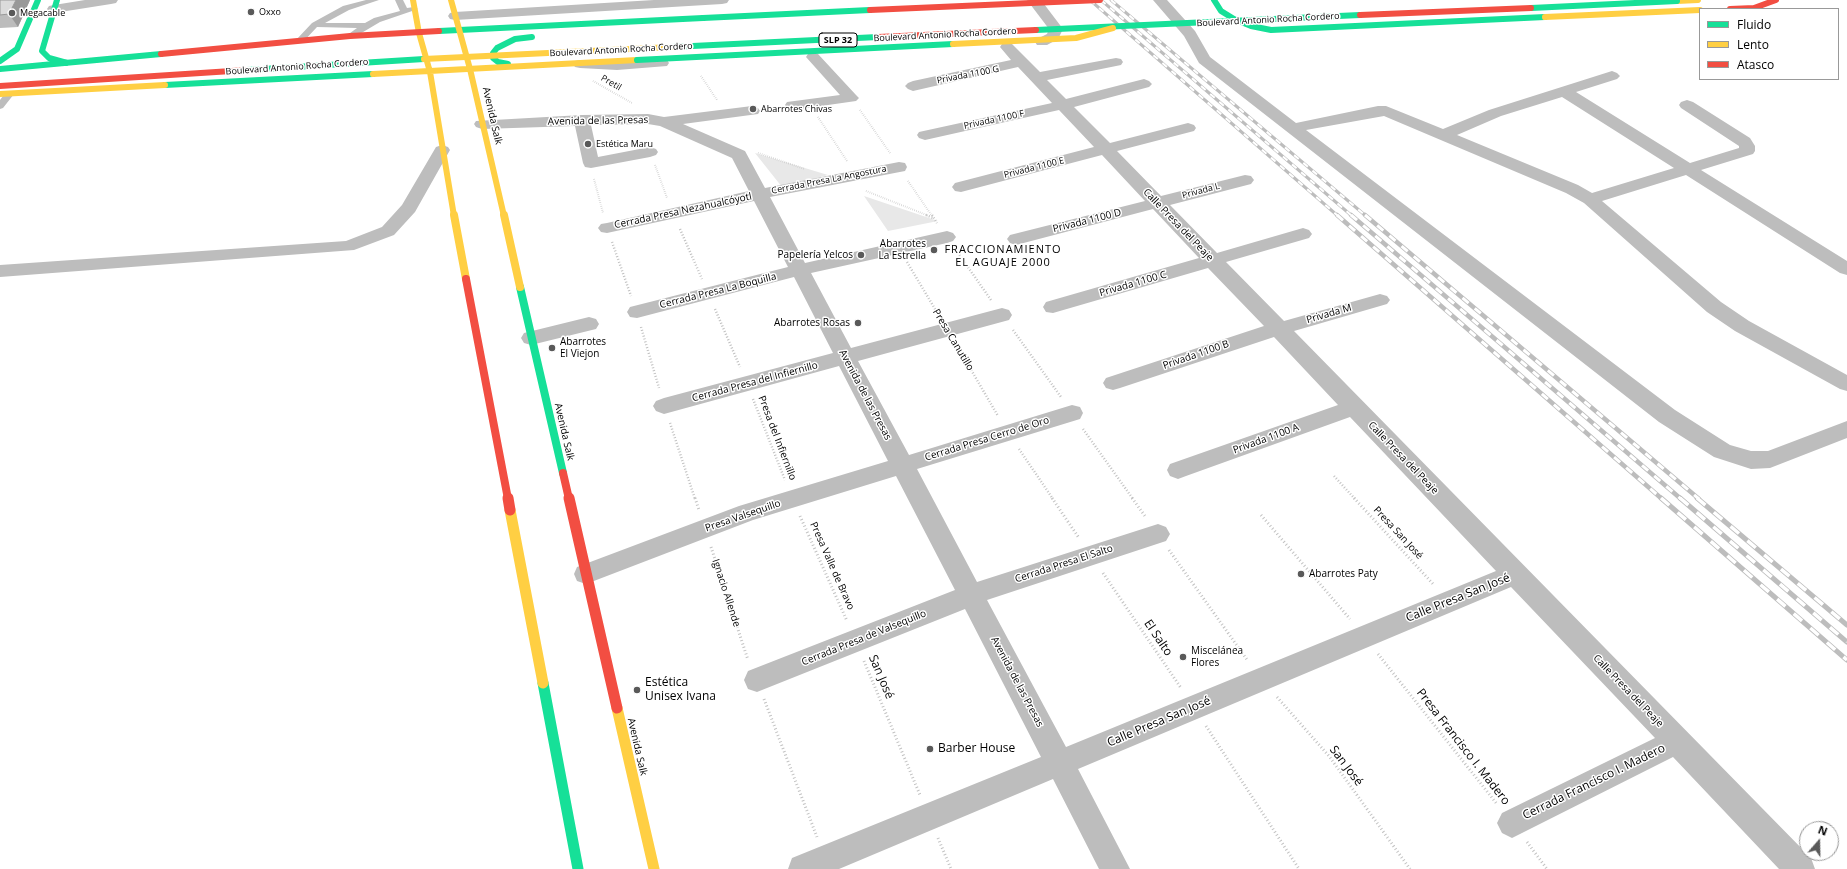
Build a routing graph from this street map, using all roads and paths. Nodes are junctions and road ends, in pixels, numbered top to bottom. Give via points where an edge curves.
1 (38, 0) edge
2 (111, 0) edge
3 (375, 0) edge
4 (399, 0) edge
5 (451, 0) edge
6 (722, 0) edge
7 (1034, 0) edge
8 (1100, 0) edge
9 (1214, 0) edge
10 (1698, 0) edge
11 (1776, 0) edge
12 (1677, 1) edge
13 (639, 2) edge
14 (55, 4) edge
15 (414, 5) edge
16 (548, 5) edge
17 (1161, 7) edge
18 (1754, 8) edge
19 (1242, 10) dead end
20 (1699, 10) edge
21 (404, 12) junction
22 (1210, 12) dead end
23 (1186, 13) dead end
24 (455, 16) junction
25 (1059, 18) dead end
26 (1035, 19) dead end
27 (624, 22) junction
28 (315, 25) junction
29 (368, 26) junction
30 (1113, 28) junction
31 (458, 31) junction
32 (419, 33) junction
33 (350, 36) junction
34 (540, 38) junction
35 (300, 40) junction
36 (377, 44) dead end
37 (488, 46) dead end
38 (472, 47) dead end
39 (1007, 47) junction
40 (456, 48) dead end
41 (433, 49) dead end
42 (391, 50) dead end
43 (146, 56) junction
44 (813, 57) junction
45 (0, 61) edge
46 (692, 62) junction
47 (1116, 62) dead end
48 (67, 63) junction
49 (563, 64) junction
50 (531, 66) junction
51 (150, 67) dead end
52 (0, 69) edge
53 (470, 69) junction
54 (1029, 70) junction
55 (79, 71) dead end
56 (430, 72) junction
57 (0, 76) edge
58 (1612, 76) dead end
59 (297, 79) junction
60 (1144, 84) dead end
61 (0, 86) edge
62 (913, 86) dead end
63 (1563, 91) junction
64 (5, 94) edge
65 (810, 103) junction
66 (793, 105) dead end
67 (1063, 105) junction
68 (1687, 105) dead end
69 (0, 106) edge
70 (752, 111) dead end
71 (726, 114) junction
72 (582, 120) junction
73 (656, 120) junction
74 (482, 124) junction
75 (1188, 128) dead end
76 (1293, 128) junction
77 (925, 135) dead end
78 (1442, 135) junction
79 (442, 150) junction
80 (1107, 150) junction
81 (650, 152) dead end
82 (899, 167) dead end
83 (1687, 170) junction
84 (658, 174) dead end
85 (856, 175) junction
86 (1245, 180) dead end
87 (961, 187) dead end
88 (760, 194) junction
89 (1590, 199) junction
90 (1158, 203) junction
91 (673, 214) junction
92 (606, 228) dead end
93 (1303, 234) dead end
94 (947, 236) dead end
95 (1016, 239) dead end
96 (899, 248) junction
97 (690, 252) dead end
98 (1213, 261) junction
99 (1847, 269) edge
100 (800, 270) junction
101 (0, 271) edge
102 (1380, 300) dead end
103 (1053, 307) dead end
104 (637, 312) joint
105 (1002, 316) dead end
106 (589, 324) dead end
107 (1279, 328) junction
108 (948, 330) junction
109 (726, 335) dead end
110 (531, 338) junction
111 (846, 357) junction
112 (1113, 383) dead end
113 (747, 384) junction
114 (1847, 384) edge
115 (664, 406) junction
116 (1355, 407) junction
117 (1072, 413) dead end
118 (1847, 428) edge
119 (1008, 432) junction
120 (902, 464) junction
121 (1178, 470) dead end
122 (1334, 476) dead end
123 (1040, 480) dead end
124 (792, 498) junction
125 (1261, 515) dead end
126 (705, 529) junction
127 (1158, 534) dead end
128 (586, 574) junction
129 (1515, 574) junction
130 (970, 595) junction
131 (1450, 601) junction
132 (1214, 613) dead end
133 (1133, 618) dead end
134 (1364, 636) junction
135 (856, 641) junction
136 (1261, 679) junction
137 (757, 680) junction
138 (1194, 707) junction
139 (889, 720) dead end
140 (1677, 742) junction
141 (1059, 763) junction
142 (1512, 823) junction
143 (814, 864) edge
144 (578, 869) edge
145 (654, 869) edge
146 (1115, 869) edge
147 (1299, 869) edge
148 (1410, 869) edge
149 (1547, 869) edge
150 (1800, 869) edge

1 - 45 main road via 17,49
2 - 14 street
3 - 28 lane via 346,8
4 - 21 lane
5 - 24 main road, Avenida Salk
6 - 13 street
7 - 39 street, Boulevard Antonio Rocha Cordero via 1056,29 1053,36 1040,43
8 - 27 main road, bridge
9 - 20 main road via 1221,11 1234,19 1271,30
10 - 12 main road, Boulevard Antonio Rocha Cordero / SLP 32
11 - 18 main road
12 - 30 main road, Boulevard Antonio Rocha Cordero / SLP 32, bridge
13 - 16 street
14 - 48 main road via 42,51 49,58
15 - 21 lane
15 - 32 main road
16 - 24 street
17 - 23 main road, Boulevard Antonio Rocha Cordero
17 - 76 street via 1190,34 1204,60
19 - 22 main road, Boulevard Antonio Rocha Cordero
21 - 29 lane via 377,20
24 - 31 main road, Avenida Salk
25 - 26 main road
27 - 31 main road
27 - 34 main road
28 - 29 lane
28 - 35 lane
29 - 33 lane
30 - 49 main road, bridge via 1076,38
30 - 61 main road, Boulevard Antonio Rocha Cordero / SLP 32, bridge via 449,57
31 - 32 main road
31 - 53 main road, Avenida Salk
32 - 33 main road
32 - 56 main road
33 - 35 main road
34 - 37 main road, Boulevard Antonio Rocha Cordero
34 - 50 main road via 510,41 493,53 493,58 498,62
35 - 43 main road
36 - 43 main road
38 - 40 main road
39 - 44 street, Boulevard Antonio Rocha Cordero
39 - 54 street, Calle Presa del Peaje
41 - 51 main road, Boulevard Antonio Rocha Cordero
42 - 59 main road via 391,54 384,62 369,69
43 - 48 main road
44 - 46 street, Boulevard Antonio Rocha Cordero
44 - 65 street via 851,98
46 - 49 street, Boulevard Antonio Rocha Cordero via 617,66
46 - 71 path
47 - 54 street, Privada 1100 G
48 - 52 main road
49 - 50 main road, Boulevard Antonio Rocha Cordero
49 - 73 path, Pretil via 644,110
50 - 53 main road, Boulevard Antonio Rocha Cordero
53 - 56 main road, Boulevard Antonio Rocha Cordero
53 - 74 main road, Avenida Salk
54 - 62 street, Privada 1100 G
54 - 67 street, Calle Presa del Peaje
55 - 57 main road
56 - 59 main road, Boulevard Antonio Rocha Cordero
56 - 79 main road
58 - 63 street
59 - 64 main road, Boulevard Antonio Rocha Cordero
60 - 67 street, Privada 1100 F
63 - 78 street via 1495,113
63 - 83 street
64 - 69 lane
65 - 66 street
65 - 85 path
67 - 77 street, Privada 1100 F
67 - 80 street, Calle Presa del Peaje
68 - 83 street via 1748,146 1747,151
70 - 71 street
71 - 73 street
72 - 73 street, Avenida de las Presas
72 - 74 street, Avenida de las Presas
72 - 81 street via 591,163
73 - 88 street, Avenida de las Presas via 739,155
74 - 110 main road, Avenida Salk
75 - 80 street, Privada 1100 E
76 - 78 street via 1378,111
76 - 118 street via 1667,416 1722,451 1751,460 1770,460
78 - 89 street via 1572,189
79 - 101 street via 409,208 388,231 348,246
79 - 144 main road
80 - 87 street, Privada 1100 E
80 - 90 street, Calle Presa del Peaje
82 - 85 street, Cerrada Presa La Angostura
83 - 89 street
83 - 99 street
84 - 91 path
85 - 88 street, Cerrada Presa La Angostura
86 - 90 street, Privada L
88 - 91 street, Cerrada Presa Nezahualcóyotl
88 - 100 street, Avenida de las Presas
89 - 114 street via 1714,306 1742,326
90 - 95 street, Privada 1100 D
90 - 98 street, Calle Presa del Peaje
91 - 92 street, Cerrada Presa Nezahualcóyotl
91 - 97 path
93 - 98 street
94 - 96 street
96 - 100 street
96 - 108 path, Presa Canutillo
98 - 103 street, Privada 1100 C
98 - 107 street, Calle Presa del Peaje
100 - 104 street, Cerrada Presa La Boquilla
100 - 111 street, Avenida de las Presas
102 - 107 street, Privada M
104 - 115 path, Ignacio Allende
105 - 108 street, Cerrada Presa del Infiernillo
106 - 110 street
107 - 112 street, Privada 1100 B
107 - 116 street, Calle Presa del Peaje
108 - 111 street, Cerrada Presa del Infiernillo
108 - 119 path, Presa Canutillo
109 - 113 path, Presa del Infiernillo
110 - 128 main road, Avenida Salk
111 - 113 street, Cerrada Presa del Infiernillo
111 - 120 street, Avenida de las Presas
113 - 115 street, Cerrada Presa del Infiernillo
113 - 124 path, Presa del Infiernillo
115 - 126 path, Ignacio Allende
116 - 121 street, Privada 1100 A
116 - 129 street, Calle Presa del Peaje
117 - 119 street, Cerrada Presa Cerro de Oro
119 - 120 street, Cerrada Presa Cerro de Oro
119 - 123 path
120 - 124 street, Presa Valsequillo
120 - 130 street, Avenida de las Presas
122 - 131 path, Presa San José
124 - 126 street, Presa Valsequillo
124 - 135 path, Presa Valle de Bravo
125 - 134 path
126 - 128 street, Presa Valsequillo
126 - 137 path, Ignacio Allende via 743,648
127 - 130 street, Cerrada Presa El Salto
128 - 145 main road, Avenida Salk
129 - 131 street, Calle Presa San José
129 - 140 street, Calle Presa del Peaje
130 - 135 street, Cerrada Presa de Valsequillo
130 - 141 street, Avenida de las Presas
131 - 134 street, Calle Presa San José
132 - 136 path
133 - 138 path, El Salto
134 - 136 street, Calle Presa San José
134 - 142 path, Presa Francisco I. Madero
135 - 137 street, Cerrada Presa de Valsequillo
135 - 139 path, San José
136 - 138 street, Calle Presa San José
136 - 148 path, San José via 1329,756
137 - 143 path, Ignacio Allende
138 - 141 street, Calle Presa San José
138 - 147 path
140 - 142 street, Cerrada Francisco I. Madero
140 - 150 street, Calle Presa del Peaje
141 - 143 street, Calle Presa San José
141 - 146 street, Avenida de las Presas
142 - 149 path, Presa Francisco I. Madero

